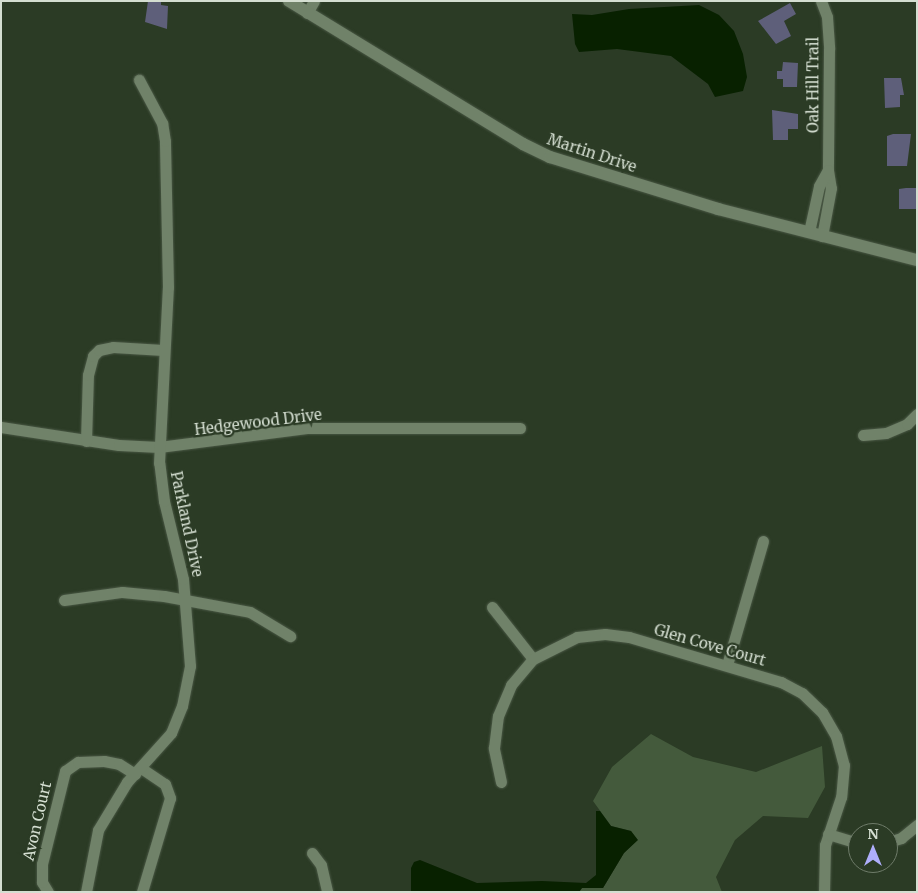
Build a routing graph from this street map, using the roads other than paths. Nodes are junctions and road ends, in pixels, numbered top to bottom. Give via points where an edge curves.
1 (289, 1) edge
2 (314, 1) edge
3 (821, 1) edge
4 (308, 13) junction
5 (139, 80) dead end
6 (828, 170) junction
7 (808, 232) junction
8 (822, 236) junction
9 (917, 260) edge
10 (163, 350) junction
11 (917, 414) edge
12 (1, 427) edge
13 (520, 428) dead end
14 (863, 435) dead end
15 (86, 441) junction
16 (159, 447) junction
17 (763, 541) dead end
18 (64, 600) dead end
19 (186, 600) junction
20 (492, 607) dead end
21 (290, 636) dead end
22 (533, 659) junction
23 (727, 665) junction
24 (138, 771) junction
25 (501, 782) dead end
26 (917, 825) edge
27 (828, 834) junction
28 (898, 839) edge
29 (848, 840) edge
30 (312, 853) dead end
31 (48, 892) edge
32 (86, 892) edge
33 (142, 892) edge
34 (328, 892) edge
35 (824, 892) edge

1 - 4 street, Martin Drive
2 - 4 street
3 - 6 street, Oak Hill Trail via 829,50
4 - 7 street, Martin Drive via 536,152 582,169
5 - 10 street, Parkland Drive via 162,123 165,141 168,287
6 - 7 street via 819,186
6 - 8 street, Oak Hill Trail via 831,188
7 - 8 street, Martin Drive
8 - 9 street, Martin Drive
10 - 15 street via 113,347 99,350 93,356 88,375
10 - 16 street, Parkland Drive
11 - 14 street via 907,424 886,433
12 - 15 street, Hedgewood Drive
13 - 16 street, Hedgewood Drive via 307,428
15 - 16 street, Hedgewood Drive
16 - 19 street, Parkland Drive via 164,501
17 - 23 street
18 - 19 street via 122,592
19 - 21 street via 250,612
19 - 24 street, Parkland Drive via 190,666 182,706 171,733
20 - 22 street
22 - 23 street, Glen Cove Court via 577,637 605,634 628,637
22 - 25 street, Glen Cove Court via 511,684 498,716 494,748
23 - 27 street, Glen Cove Court via 781,682 802,693 822,712 836,736 844,765 841,797
24 - 31 street, Avon Court via 92,760 71,765 65,772 42,864 42,882
24 - 32 street, Parkland Drive via 114,800 98,830
24 - 33 street, Avon Court via 165,784 170,798
26 - 28 street
27 - 29 street
27 - 35 street, Glen Cove Court
30 - 34 street via 320,865

